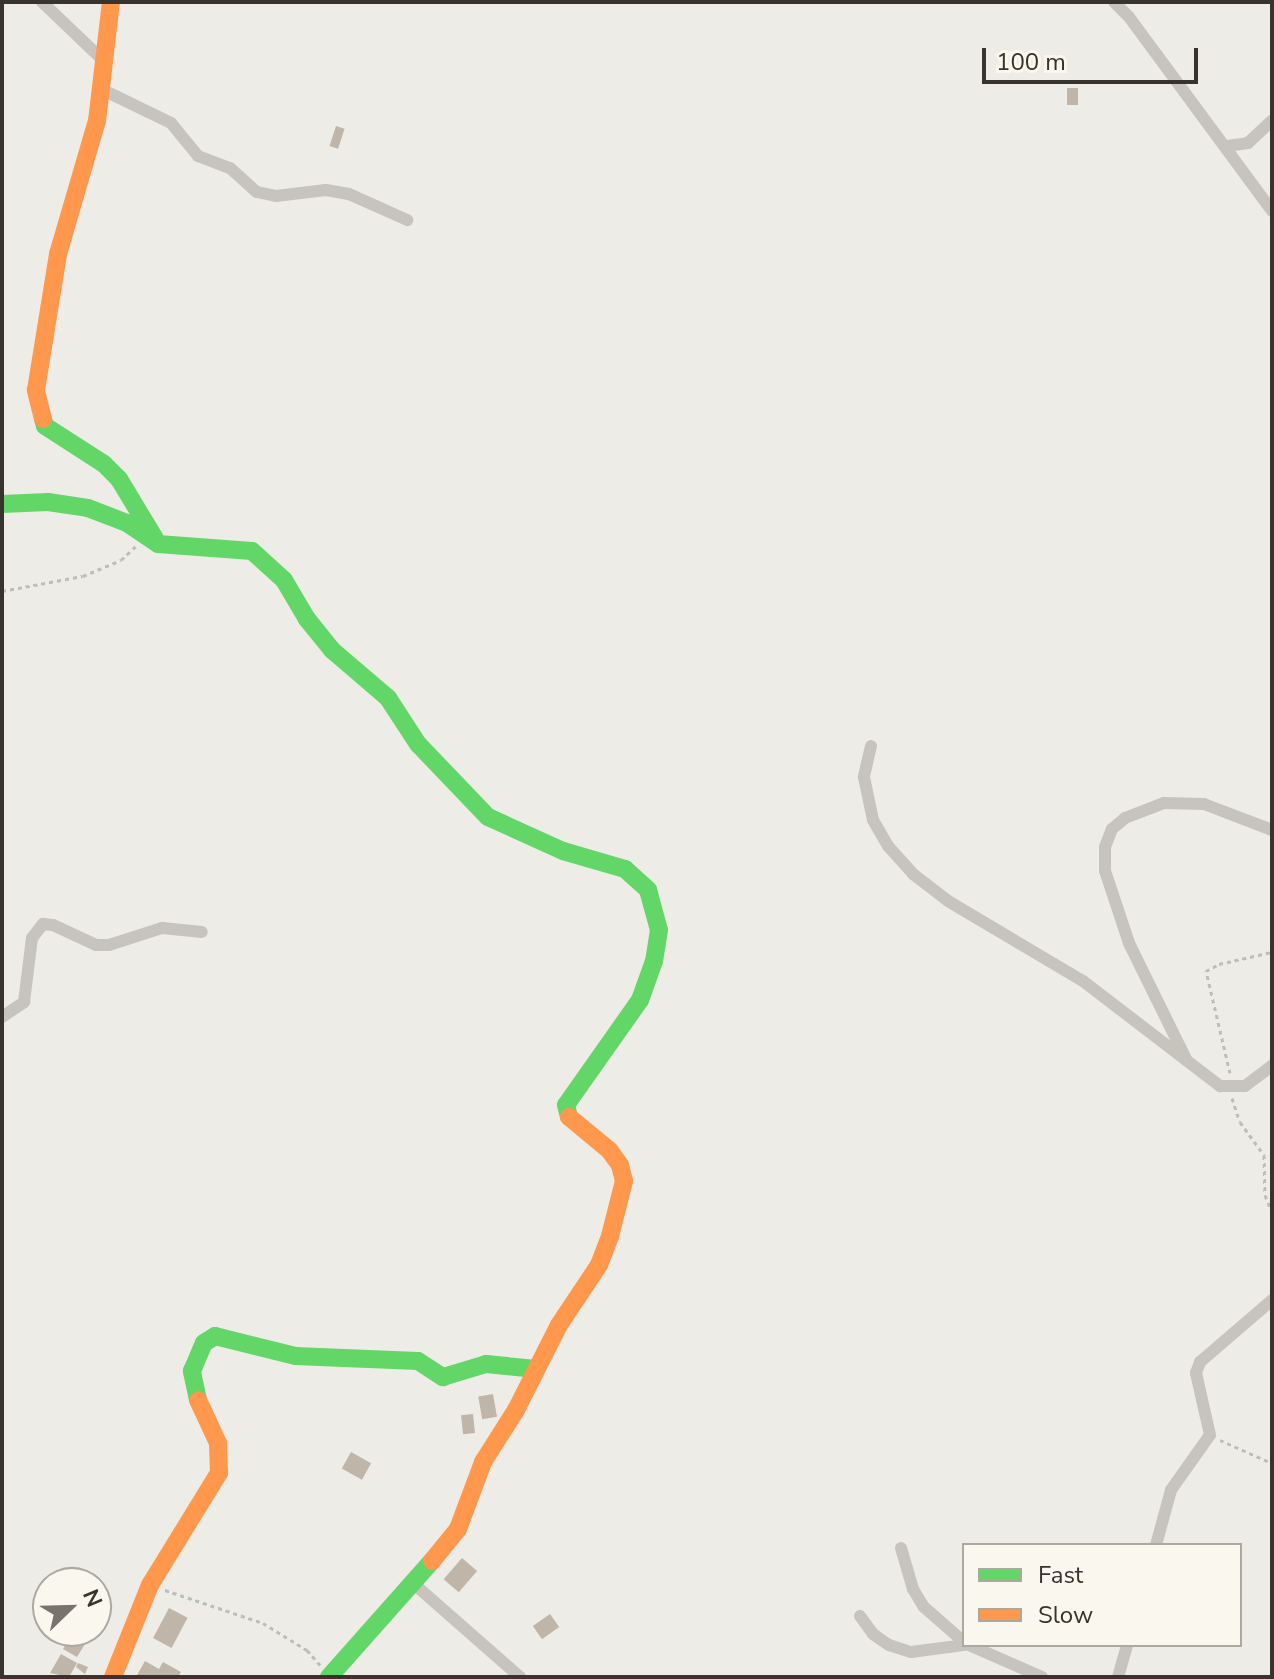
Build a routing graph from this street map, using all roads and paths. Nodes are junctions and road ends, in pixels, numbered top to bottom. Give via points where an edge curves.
1 (42, 2) edge
2 (111, 2) edge
3 (1114, 2) edge
4 (104, 61) junction
5 (103, 90) junction
6 (1272, 121) edge
7 (1227, 146) junction
8 (1272, 211) edge
9 (407, 220) dead end
10 (2, 504) edge
11 (151, 539) junction
12 (2, 591) edge
13 (871, 746) dead end
14 (1272, 830) edge
15 (202, 932) dead end
16 (1272, 952) edge
17 (2, 1017) edge
18 (1187, 1062) junction
19 (1272, 1066) edge
20 (1233, 1087) junction
21 (1272, 1212) edge
22 (1272, 1300) edge
23 (536, 1369) junction
24 (1210, 1435) junction
25 (1272, 1463) edge
26 (1157, 1543) edge
27 (901, 1548) dead end
28 (414, 1584) junction
29 (150, 1585) junction
30 (860, 1616) dead end
31 (962, 1640) edge
32 (962, 1645) edge
33 (973, 1647) edge
34 (1126, 1647) edge
35 (334, 1676) edge
36 (113, 1677) edge
37 (520, 1677) edge
38 (1042, 1677) edge
39 (1118, 1677) edge

1 - 4 street
2 - 4 street
3 - 7 street
4 - 5 street
5 - 9 street via 171,123 198,156 230,168 257,192 349,194
5 - 11 street via 58,254 36,390 45,426 119,479
6 - 7 street via 1248,143
7 - 8 street
10 - 11 street via 48,502 88,508
11 - 12 path via 121,560 83,576
11 - 23 street via 252,551 284,580 332,650 388,698 418,744 488,817 563,851 625,869 648,890 656,909 657,945 640,1000 566,1105 569,1118 620,1165 624,1181 619,1205 599,1265
13 - 18 street via 864,777 873,820 913,874 948,901 1083,981
14 - 18 street via 1204,804 1164,803 1125,818 1112,829 1105,847 1105,871 1129,943
15 - 17 street via 162,928 96,945 43,924 32,938 24,1002
16 - 20 path via 1206,971
18 - 20 street via 1220,1086
19 - 20 street via 1256,1080
20 - 21 path via 1240,1122 1264,1155 1265,1195
22 - 24 street via 1200,1362 1196,1373
23 - 28 street via 483,1462 458,1529
23 - 29 street via 486,1364 443,1377 418,1361 295,1356 215,1336 204,1343 192,1371 197,1398 218,1443 219,1473
24 - 25 path
24 - 26 street via 1171,1490
27 - 31 street via 909,1580 924,1607
28 - 35 street
28 - 37 street
29 - 35 path via 263,1623 307,1650
29 - 36 street
30 - 32 street via 881,1639 911,1652
33 - 38 street
34 - 39 street

